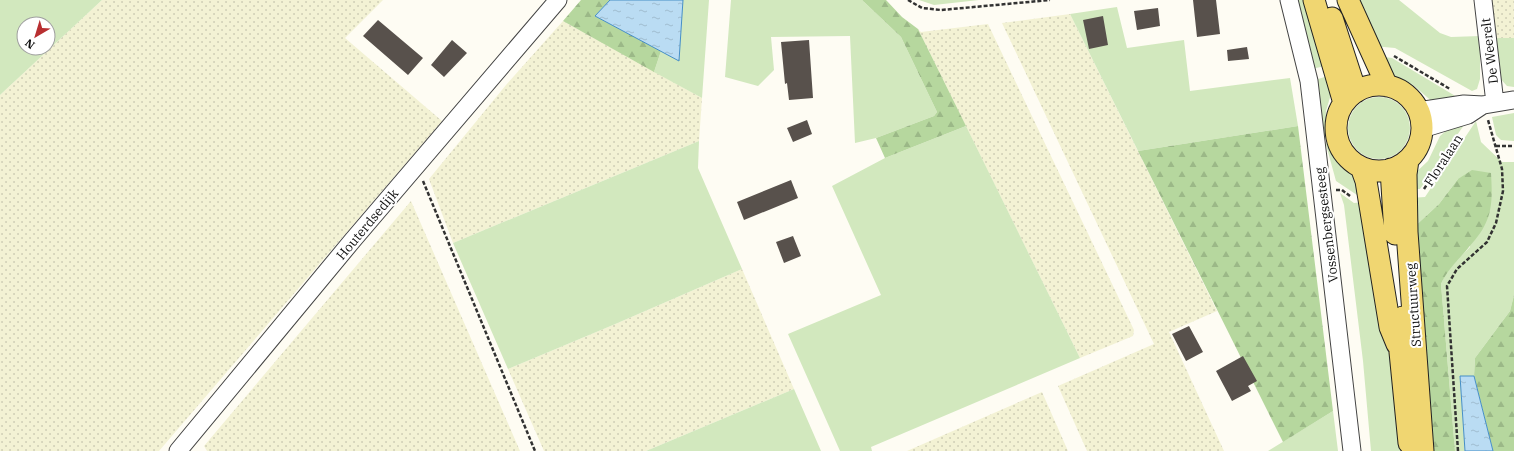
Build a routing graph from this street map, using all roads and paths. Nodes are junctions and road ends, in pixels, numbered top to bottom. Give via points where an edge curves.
1 (558, 0) edge
2 (908, 0) edge
3 (1050, 0) edge
4 (1289, 0) edge
5 (1314, 0) edge
6 (1326, 0) edge
7 (1348, 0) edge
8 (1484, 0) edge
9 (1387, 86) junction
10 (1350, 97) junction
11 (1514, 100) edge
12 (1490, 104) junction
13 (1468, 115) junction
14 (1420, 120) junction
15 (1496, 146) junction
16 (1514, 146) edge
17 (1400, 164) junction
18 (417, 166) junction
19 (1361, 167) junction
20 (1408, 194) junction
21 (1400, 352) junction
22 (178, 451) edge
23 (535, 451) edge
24 (1352, 451) edge
25 (1409, 451) edge
26 (1423, 451) edge
27 (1458, 451) edge

1 - 18 street, Houterdsedijk
2 - 3 path via 922,8 941,10
4 - 24 street, Vossenbergsesteeg via 1309,81
5 - 10 main road
6 - 10 main road via 1349,66
7 - 9 main road
8 - 12 street, De Weerelt
9 - 10 main road via 1366,87
9 - 14 main road via 1406,95
10 - 19 main road via 1337,117 1337,139 1348,158
11 - 12 street, Floralaan
12 - 13 street, Floralaan
12 - 14 street, Floralaan via 1464,104
12 - 15 path
13 - 14 street, Floralaan
13 - 20 path, Floralaan via 1468,121 1424,189 1415,194
14 - 17 main road via 1418,146
15 - 16 path
15 - 27 path via 1502,169 1503,191 1496,223 1488,242 1458,269 1447,286
17 - 19 main road via 1373,170
17 - 20 main road, Structuurweg via 1406,174
17 - 21 main road, Structuurweg via 1392,196 1404,325
18 - 22 street, Houterdsedijk
18 - 23 path
19 - 21 main road, Structuurweg via 1366,181 1390,327
20 - 26 main road, Structuurweg via 1407,232
21 - 25 main road, Structuurweg

